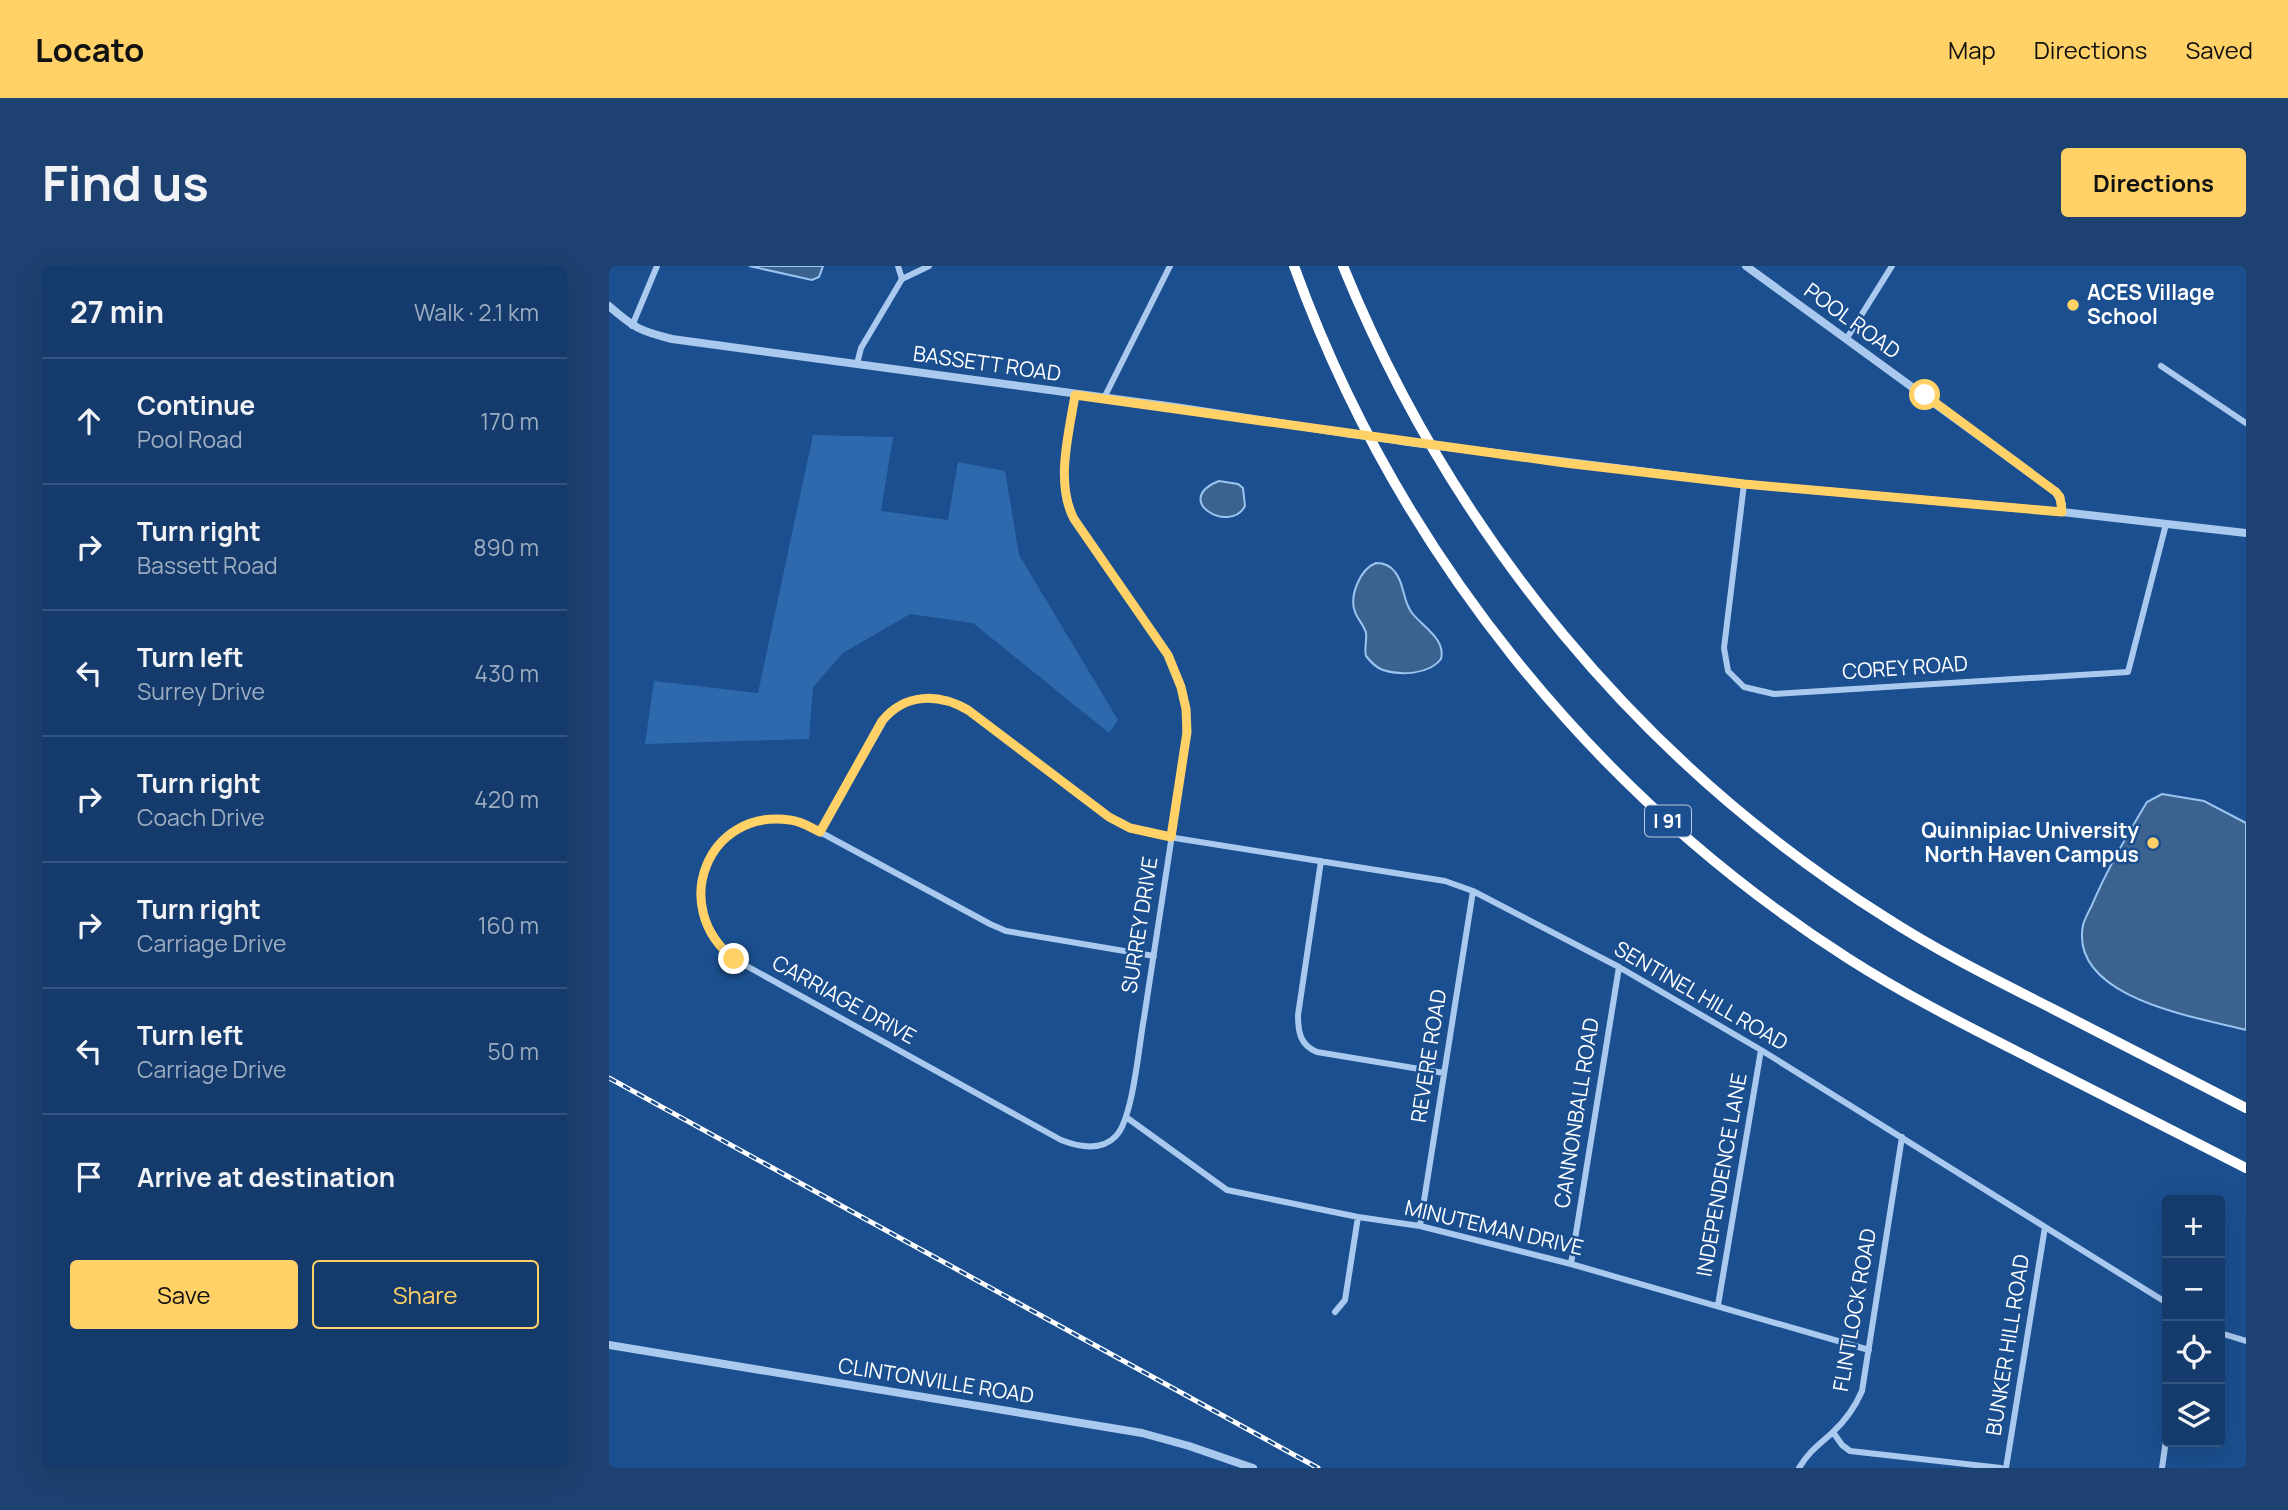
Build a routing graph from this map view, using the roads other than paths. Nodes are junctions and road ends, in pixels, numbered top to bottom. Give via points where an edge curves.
1 (657, 266) edge
2 (898, 266) edge
3 (929, 266) edge
4 (1170, 266) edge
5 (1294, 266) edge
6 (1343, 266) edge
7 (1746, 266) edge
8 (1892, 266) edge
9 (902, 279) junction
10 (609, 306) edge
11 (632, 326) junction
12 (1847, 338) junction
13 (857, 364) junction
14 (2161, 366) dead end
15 (1075, 395) junction
16 (1104, 398) junction
17 (2246, 423) edge
18 (1744, 484) junction
19 (2062, 512) junction
20 (2165, 523) junction
21 (2246, 533) edge
22 (820, 832) junction
23 (1171, 837) junction
24 (1321, 862) junction
25 (1473, 891) junction
26 (1154, 956) junction
27 (1619, 967) junction
28 (1761, 1050) junction
29 (1444, 1073) junction
30 (2246, 1108) edge
31 (1126, 1117) junction
32 (1902, 1137) junction
33 (2246, 1168) edge
34 (1358, 1217) junction
35 (1420, 1226) junction
36 (2045, 1227) junction
37 (1571, 1264) junction
38 (2162, 1300) edge
39 (1718, 1305) junction
40 (1335, 1312) dead end
41 (2225, 1335) edge
42 (2246, 1341) edge
43 (609, 1345) edge
44 (1869, 1350) junction
45 (1833, 1432) junction
46 (2165, 1447) edge
47 (1253, 1468) edge
48 (1798, 1468) edge
49 (2004, 1468) edge
50 (2162, 1468) edge

1 - 11 street
2 - 9 street
3 - 9 street
4 - 16 street
5 - 33 highway, I 91 via 1361,423 1449,571 1544,695 1643,798 1766,901 1876,976
6 - 30 highway, I 91 via 1411,412 1492,543 1582,659 1683,763 1789,852 1888,919 1979,971
7 - 12 street, POOL ROAD
8 - 12 street
9 - 13 street via 861,348
10 - 11 street, BASSETT ROAD
11 - 13 street, BASSETT ROAD via 672,339
12 - 19 street, POOL ROAD via 2056,492
13 - 15 street, BASSETT ROAD
14 - 17 street
15 - 16 street, BASSETT ROAD
15 - 23 street, SURREY DRIVE via 1064,475 1067,503 1168,655 1184,697 1187,732
16 - 18 street, BASSETT ROAD, bridge
18 - 19 street, BASSETT ROAD
18 - 20 street, COREY ROAD via 1724,648 1728,671 1744,687 1774,694 2128,671
19 - 20 street, BASSETT ROAD
20 - 21 street, BASSETT ROAD
22 - 23 street, SENTINEL HILL ROAD via 888,714 902,704 932,698 968,710 1118,822
22 - 26 street, CARRIAGE DRIVE via 1006,931
22 - 31 street, CARRIAGE DRIVE via 792,820 765,820 740,829 721,844 705,868 700,895 707,926 722,950 1072,1144 1091,1147 1109,1142
23 - 24 street, SENTINEL HILL ROAD
23 - 26 street, SURREY DRIVE
24 - 25 street, SENTINEL HILL ROAD via 1445,881
24 - 29 street via 1299,1035 1317,1052
25 - 27 street, SENTINEL HILL ROAD
25 - 29 street, REVERE ROAD
26 - 31 street, SURREY DRIVE
27 - 28 street, SENTINEL HILL ROAD
27 - 37 street, CANNONBALL ROAD
28 - 32 street, SENTINEL HILL ROAD
28 - 39 street, INDEPENDENCE LANE
29 - 35 street, REVERE ROAD
31 - 34 street, MINUTEMAN DRIVE via 1227,1190
32 - 36 street, SENTINEL HILL ROAD
32 - 44 street, FLINTLOCK ROAD
34 - 35 street, MINUTEMAN DRIVE
34 - 40 street via 1345,1300
35 - 37 street, MINUTEMAN DRIVE
36 - 38 street, SENTINEL HILL ROAD
36 - 49 street, BUNKER HILL ROAD
37 - 39 street, MINUTEMAN DRIVE
39 - 44 street, MINUTEMAN DRIVE
41 - 42 street
43 - 47 street, CLINTONVILLE ROAD via 1142,1433
44 - 45 street, FLINTLOCK ROAD via 1862,1391
45 - 48 street, FLINTLOCK ROAD via 1808,1452
45 - 49 street via 1850,1451
46 - 50 street

